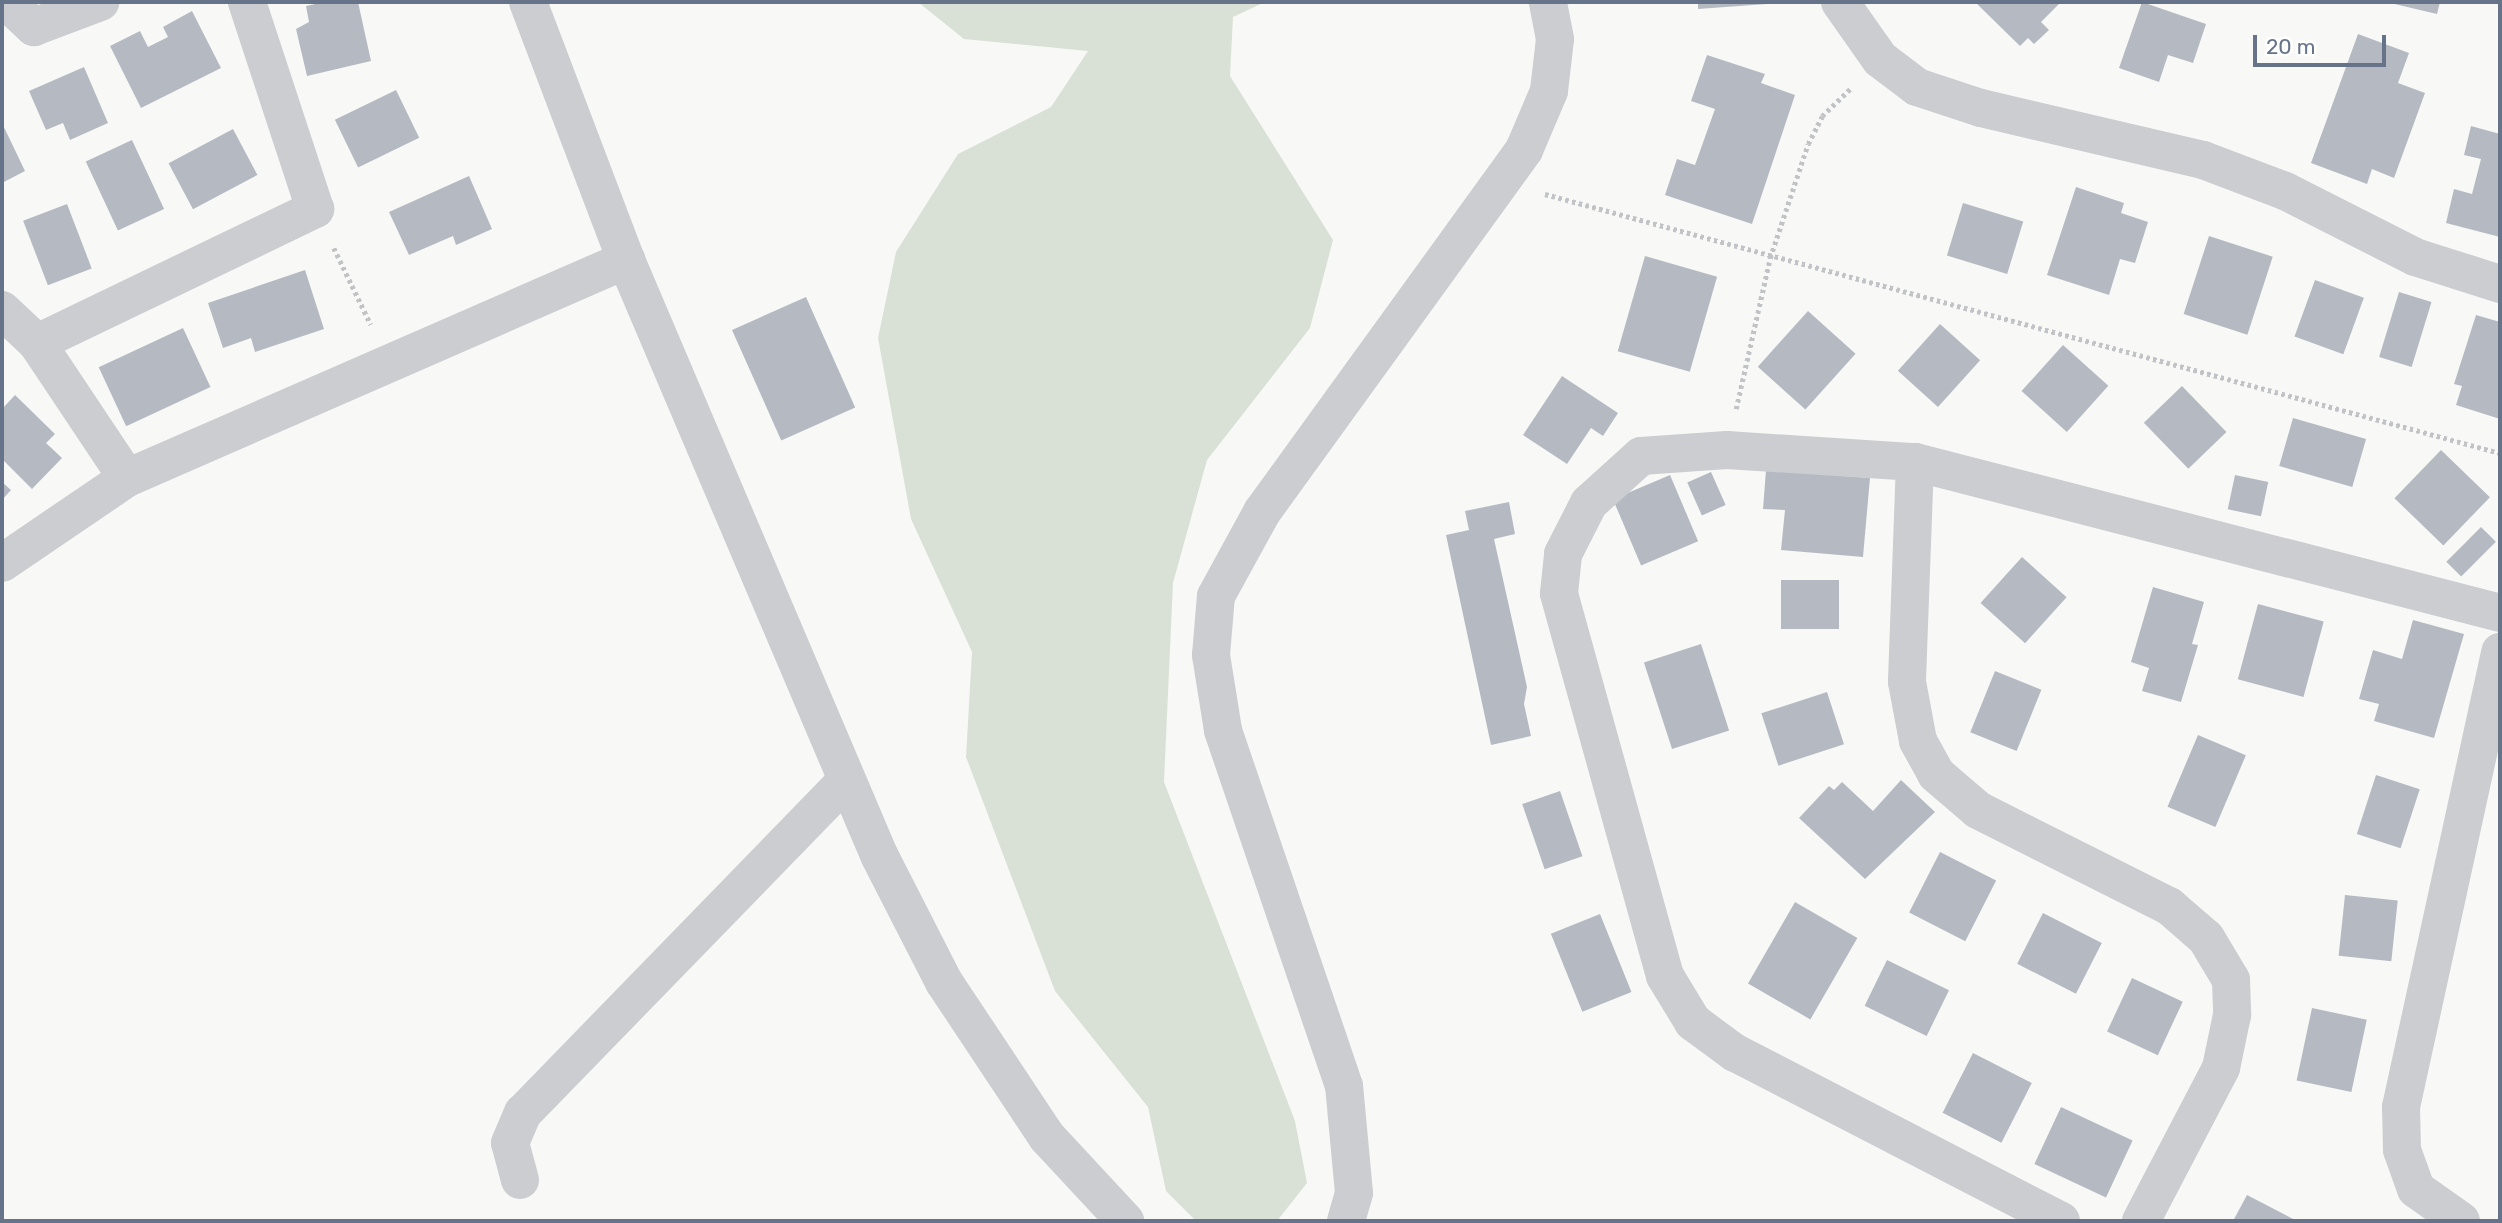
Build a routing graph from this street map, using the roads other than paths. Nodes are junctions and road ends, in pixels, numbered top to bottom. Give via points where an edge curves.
1 (7, 2) edge
2 (100, 2) edge
3 (247, 2) edge
4 (528, 2) edge
5 (1548, 2) edge
6 (1840, 2) edge
7 (625, 260) junction
8 (2500, 284) edge
9 (2, 310) edge
10 (37, 343) junction
11 (1915, 462) junction
12 (127, 478) junction
13 (2, 563) edge
14 (2500, 613) edge
15 (2500, 653) edge
16 (846, 780) junction
17 (520, 1180) dead end
18 (1125, 1221) edge
19 (1346, 1221) edge
20 (2061, 1221) edge
21 (2141, 1221) edge
22 (2461, 1221) edge

1 - 2 street via 34,27
3 - 10 street via 315,209
4 - 7 street
5 - 19 street via 1555,39 1549,91 1524,150 1262,512 1216,596 1211,655 1223,730 1344,1086 1354,1194
6 - 8 street via 1880,59 1917,87 1981,108 2203,160 2285,191 2415,257
7 - 12 street
7 - 16 street
9 - 10 street
10 - 12 street
11 - 14 street
11 - 20 street via 1727,450 1641,456 1589,503 1563,555 1559,593 1570,648 1665,976 1693,1021 1735,1053
11 - 21 street via 1907,682 1918,741 1936,774 1978,810 2169,906 2206,938 2231,980 2232,1015 2221,1068
12 - 13 street
15 - 22 street via 2401,1107 2402,1150 2416,1189
16 - 17 street via 523,1113 510,1143
16 - 18 street via 944,982 1047,1137

